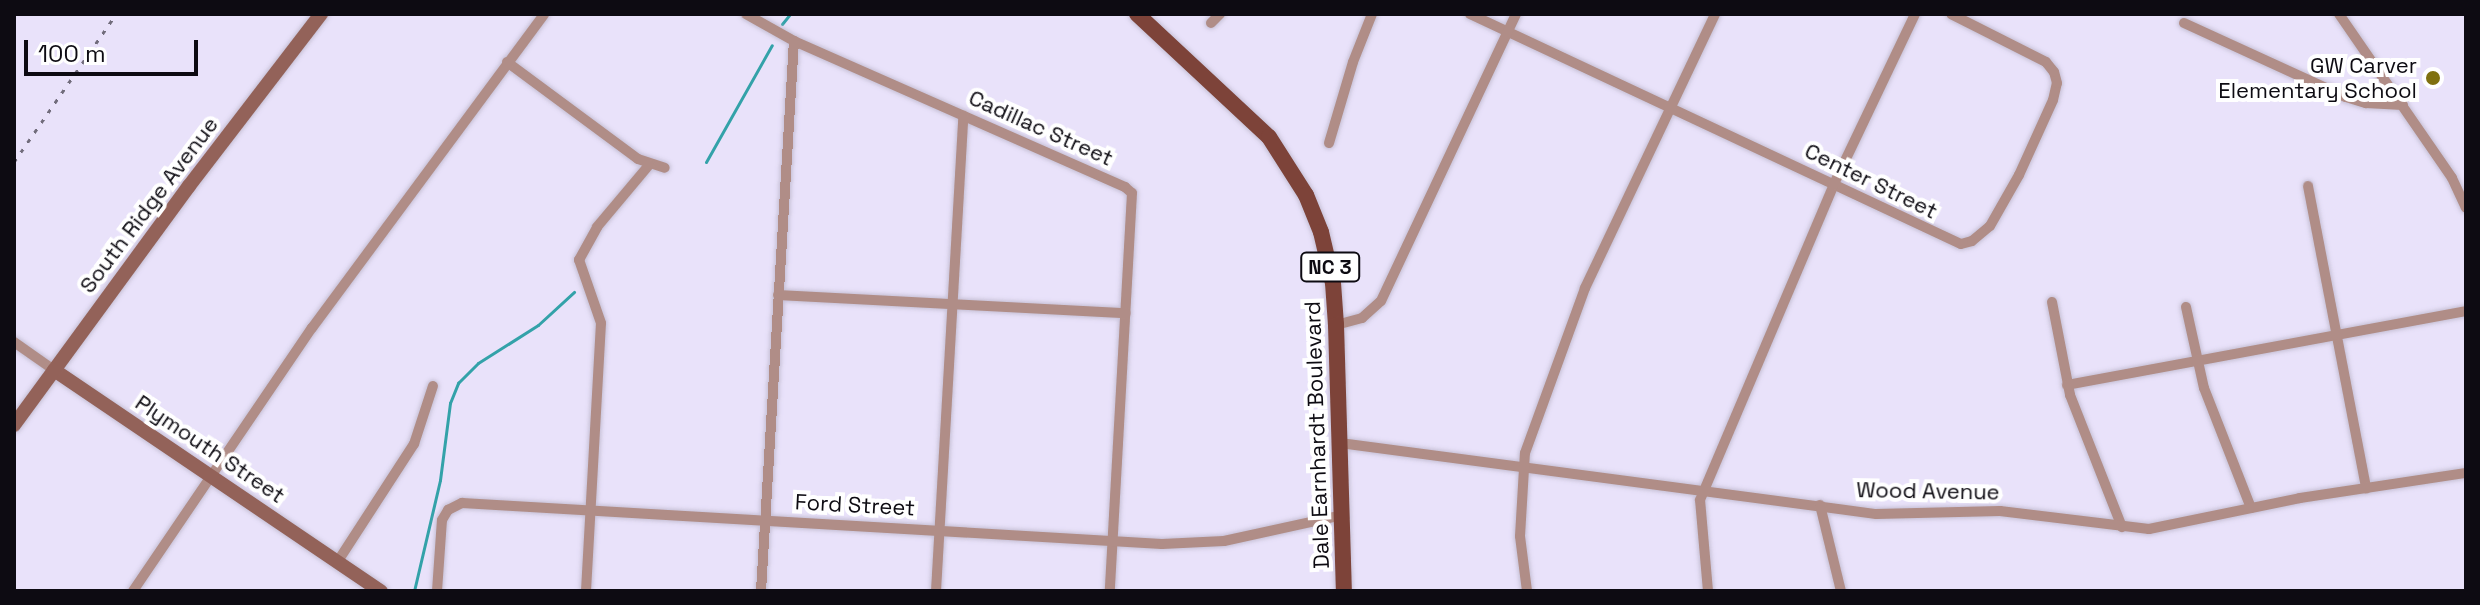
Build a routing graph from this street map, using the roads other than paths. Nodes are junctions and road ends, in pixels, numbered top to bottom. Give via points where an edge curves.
1 (321, 14) edge
2 (544, 14) edge
3 (746, 14) edge
4 (1137, 14) edge
5 (1220, 14) edge
6 (1372, 14) edge
7 (1470, 14) edge
8 (1516, 14) edge
9 (1715, 14) edge
10 (1915, 14) edge
11 (1951, 14) edge
12 (2339, 14) edge
13 (1211, 23) dead end
14 (2184, 23) dead end
15 (1508, 31) junction
16 (794, 41) junction
17 (507, 62) junction
18 (2403, 105) junction
19 (1670, 108) junction
20 (963, 116) junction
21 (1329, 143) dead end
22 (649, 165) junction
23 (665, 168) dead end
24 (1833, 186) junction
25 (2308, 186) dead end
26 (2466, 208) edge
27 (778, 295) junction
28 (2052, 302) dead end
29 (952, 304) junction
30 (2186, 307) dead end
31 (2466, 311) edge
32 (1126, 313) junction
33 (1336, 325) junction
34 (2336, 336) junction
35 (14, 342) edge
36 (2197, 361) junction
37 (54, 370) junction
38 (2067, 385) junction
39 (433, 386) dead end
40 (14, 425) edge
41 (1340, 443) junction
42 (1522, 467) junction
43 (2466, 473) edge
44 (211, 476) junction
45 (2366, 488) junction
46 (1703, 492) junction
47 (1820, 505) junction
48 (2251, 508) junction
49 (591, 510) junction
50 (1342, 515) junction
51 (765, 520) junction
52 (2122, 527) junction
53 (940, 529) junction
54 (1113, 540) junction
55 (338, 561) junction
56 (133, 591) edge
57 (381, 591) edge
58 (437, 591) edge
59 (586, 591) edge
60 (761, 591) edge
61 (936, 591) edge
62 (1110, 591) edge
63 (1344, 591) edge
64 (1527, 591) edge
65 (1708, 591) edge
66 (1841, 591) edge

1 - 37 street, South Ridge Avenue
2 - 17 street
3 - 16 street, Cadillac Street
4 - 33 main road, Dale Earnhardt Boulevard / NC 3 via 1247,112 1285,159 1321,232
5 - 13 street
6 - 21 street
7 - 15 street, Center Street
8 - 15 street
9 - 19 street
10 - 24 street
11 - 24 street, Center Street via 2046,62 2057,83 2019,175 1990,226 1972,241 1951,242
12 - 18 street
14 - 18 street via 2346,97
15 - 19 street, Center Street
15 - 33 street via 1381,301 1362,318
16 - 20 street, Cadillac Street
16 - 27 street
17 - 22 street
17 - 44 street
18 - 26 street
19 - 24 street, Center Street
19 - 42 street via 1585,288
20 - 29 street
20 - 32 street, Cadillac Street via 1132,193
22 - 23 street
22 - 49 street via 597,227 579,260 601,323
24 - 46 street
25 - 34 street
27 - 29 street
27 - 51 street
28 - 38 street
29 - 32 street
29 - 53 street
30 - 36 street
31 - 34 street
32 - 54 street, Cadillac Street
33 - 41 main road, Dale Earnhardt Boulevard / NC 3
34 - 36 street
34 - 45 street
35 - 37 street, Plymouth Street
36 - 38 street
36 - 48 street
37 - 40 street, South Ridge Avenue
37 - 44 street, Plymouth Street
38 - 52 street
39 - 55 street via 414,444
41 - 42 street, Wood Avenue
41 - 50 main road, Dale Earnhardt Boulevard / NC 3
42 - 46 street, Wood Avenue
42 - 64 street via 1520,536
43 - 45 street, Wood Avenue
44 - 55 street, Plymouth Street
44 - 56 street
45 - 48 street, Wood Avenue
46 - 47 street, Wood Avenue
46 - 65 street via 1699,514
47 - 52 street, Wood Avenue via 1876,514 2000,511
47 - 66 street
48 - 52 street, Wood Avenue via 2163,528
49 - 51 street, Ford Street
49 - 58 street, Ford Street via 454,505 442,520
49 - 59 street
50 - 54 street, Ford Street via 1206,543
50 - 63 main road, Dale Earnhardt Boulevard / NC 3
51 - 53 street, Ford Street
51 - 60 street
53 - 54 street, Ford Street
53 - 61 street
54 - 62 street, Cadillac Street
55 - 57 street, Plymouth Street

